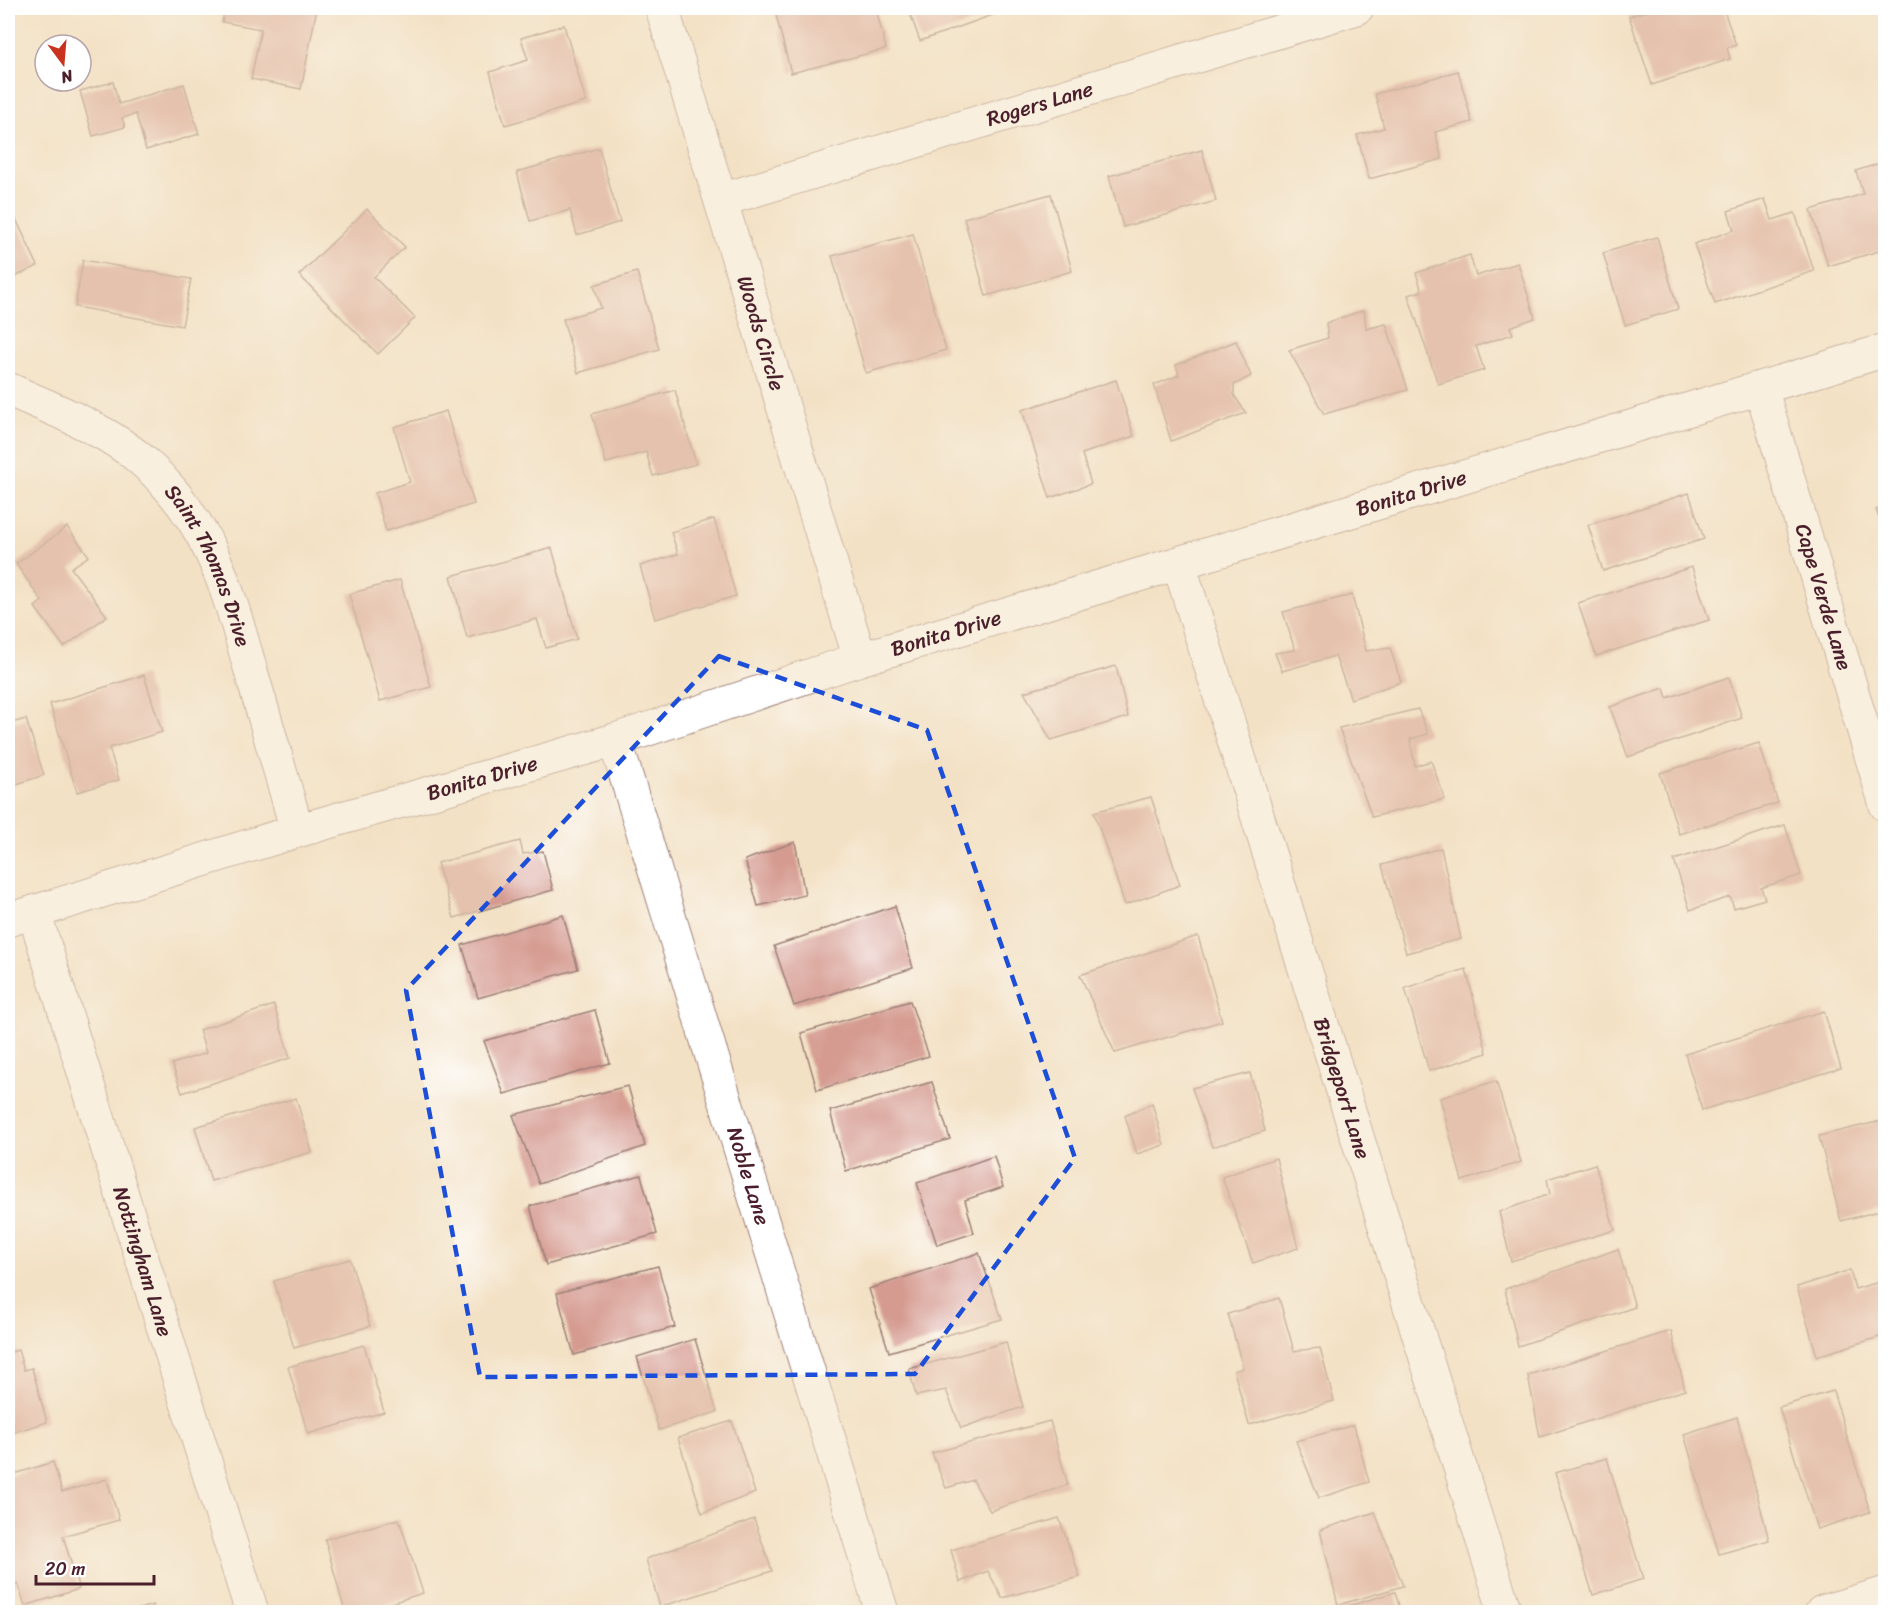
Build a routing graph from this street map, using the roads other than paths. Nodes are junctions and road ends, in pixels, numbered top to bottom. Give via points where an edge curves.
1 (662, 8) edge
2 (1357, 8) edge
3 (721, 200) junction
4 (1886, 350) edge
5 (8, 388) edge
6 (1761, 388) junction
7 (1179, 564) junction
8 (860, 659) junction
9 (615, 740) junction
10 (1886, 805) edge
11 (297, 831) junction
12 (21, 916) edge
13 (1886, 1593) edge
14 (252, 1612) edge
15 (882, 1612) edge
16 (1505, 1612) edge
17 (1822, 1612) edge

1 - 3 street, Woods Circle
2 - 3 street, Rogers Lane
3 - 8 street, Woods Circle
4 - 6 street, Bonita Drive
5 - 11 street, Saint Thomas Drive via 95,429 142,461 180,499 208,542 227,590
6 - 7 street, Bonita Drive
6 - 10 street, Cape Verde Lane
7 - 8 street, Bonita Drive
7 - 16 street, Bridgeport Lane
8 - 9 street, Bonita Drive
9 - 11 street, Bonita Drive
9 - 15 street, Noble Lane
11 - 12 street, Bonita Drive
12 - 14 street, Nottingham Lane
13 - 17 street

